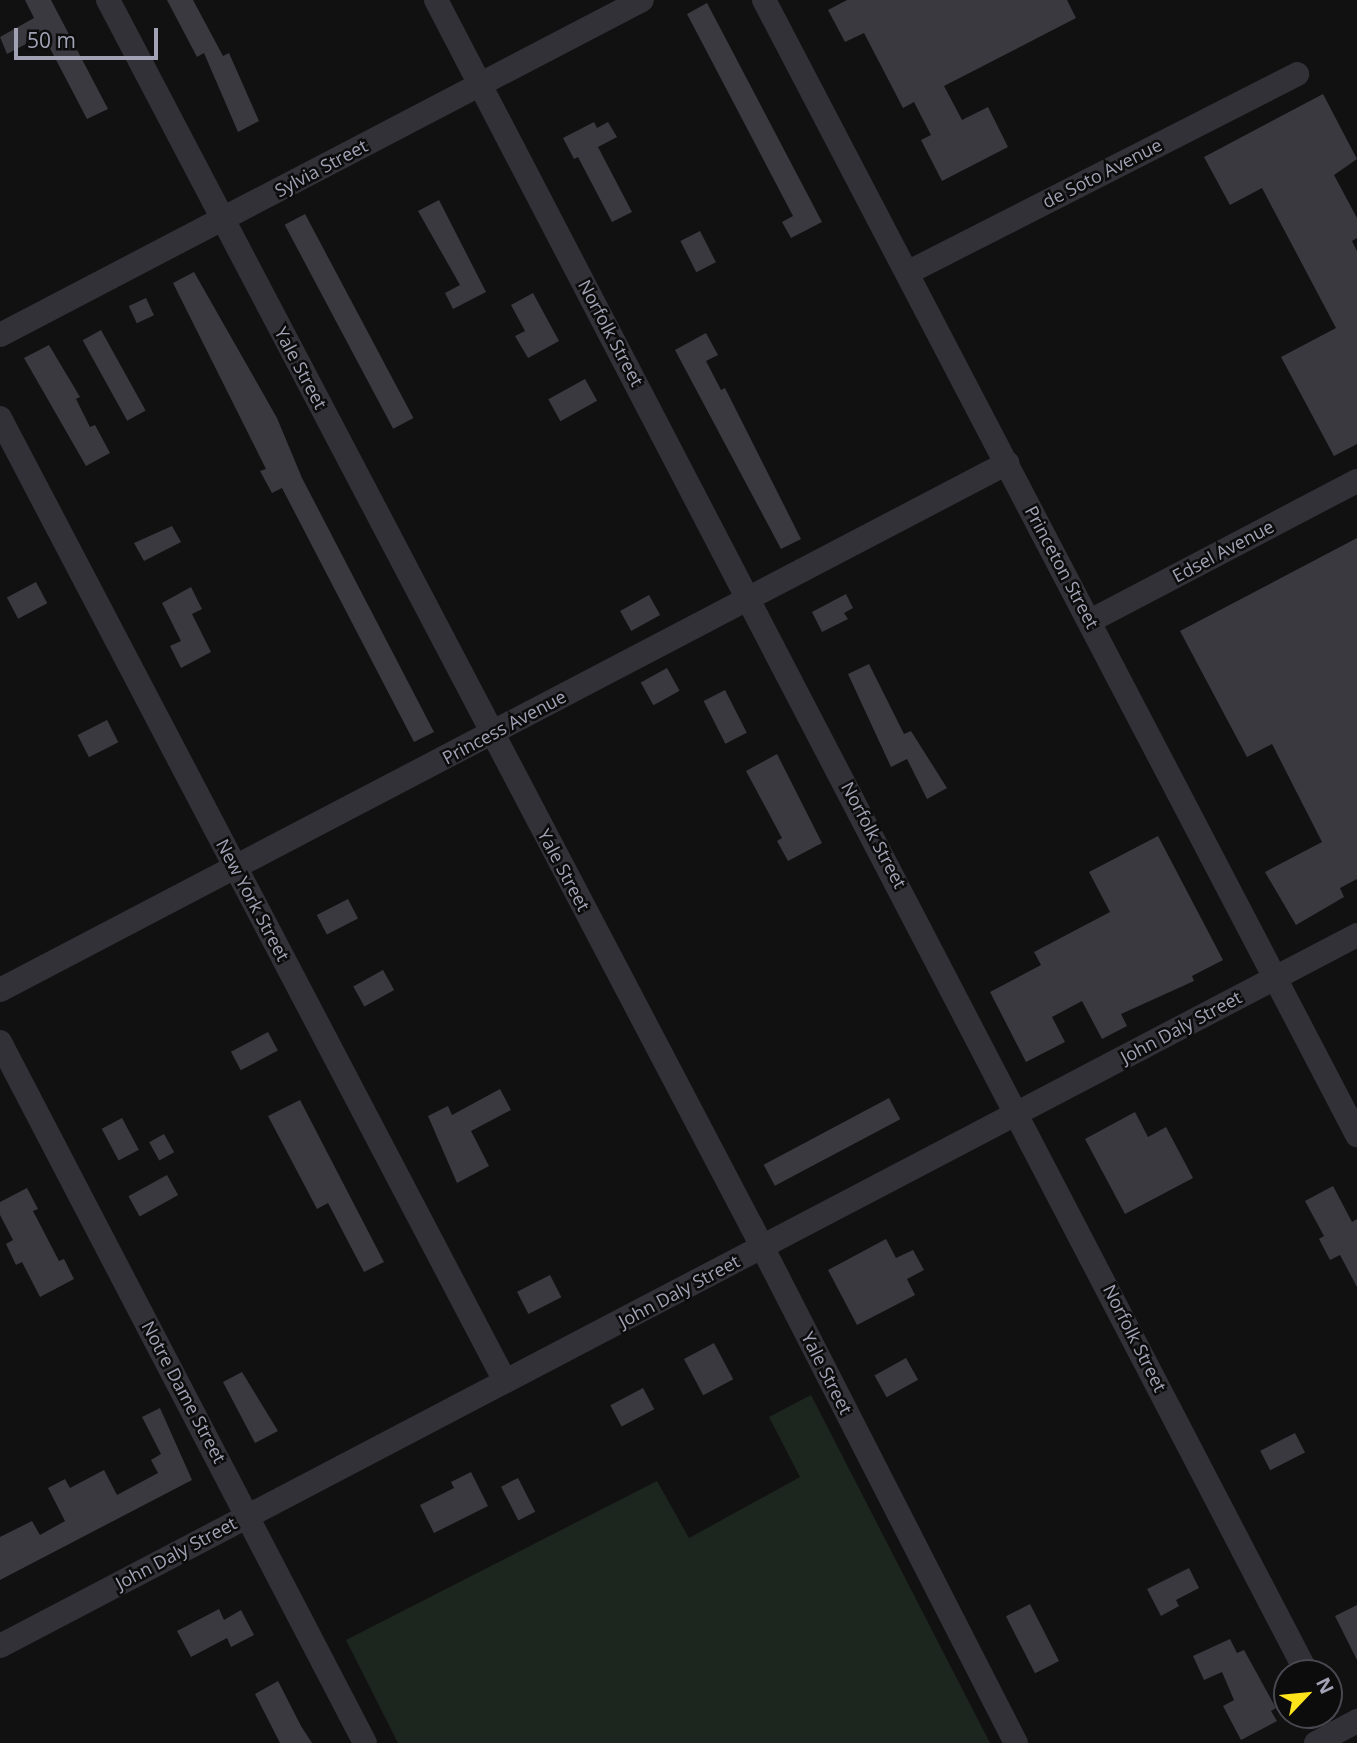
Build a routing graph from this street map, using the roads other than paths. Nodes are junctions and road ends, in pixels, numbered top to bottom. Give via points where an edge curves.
1 (108, 0) edge
2 (436, 0) edge
3 (642, 0) edge
4 (764, 0) edge
5 (1297, 74) dead end
6 (480, 85) junction
7 (223, 219) junction
8 (907, 272) junction
9 (0, 335) edge
10 (0, 418) edge
11 (1007, 463) junction
12 (1357, 481) edge
13 (750, 598) junction
14 (1090, 621) junction
15 (492, 733) junction
16 (236, 867) junction
17 (1357, 935) edge
18 (1276, 978) junction
19 (0, 990) edge
20 (0, 1042) edge
21 (1019, 1112) junction
22 (1357, 1135) edge
23 (762, 1247) junction
24 (505, 1381) junction
25 (248, 1516) junction
26 (0, 1646) edge
27 (1300, 1659) edge
28 (365, 1743) edge
29 (1016, 1743) edge

1 - 7 street, Yale Street
2 - 6 street, Norfolk Street
3 - 6 street, Sylvia Street
4 - 8 street, Princeton Street
5 - 8 street, de Soto Avenue
6 - 7 street, Sylvia Street
6 - 13 street, Norfolk Street
7 - 9 street, Sylvia Street
7 - 15 street, Yale Street
8 - 11 street, Princeton Street
10 - 16 street, New York Street
11 - 13 street, Princess Avenue
11 - 14 street, Princeton Street
12 - 14 street, Edsel Avenue
13 - 15 street, Princess Avenue
13 - 21 street, Norfolk Street
14 - 18 street, Princeton Street
15 - 16 street, Princess Avenue
15 - 23 street, Yale Street
16 - 19 street, Princess Avenue
16 - 24 street, New York Street
17 - 18 street, John Daly Street
18 - 21 street, John Daly Street
18 - 22 street, Princeton Street
20 - 25 street, Notre Dame Street
21 - 23 street, John Daly Street
21 - 27 street, Norfolk Street
23 - 24 street, John Daly Street
23 - 29 street, Yale Street
24 - 25 street, John Daly Street
25 - 26 street, John Daly Street
25 - 28 street, Notre Dame Street

